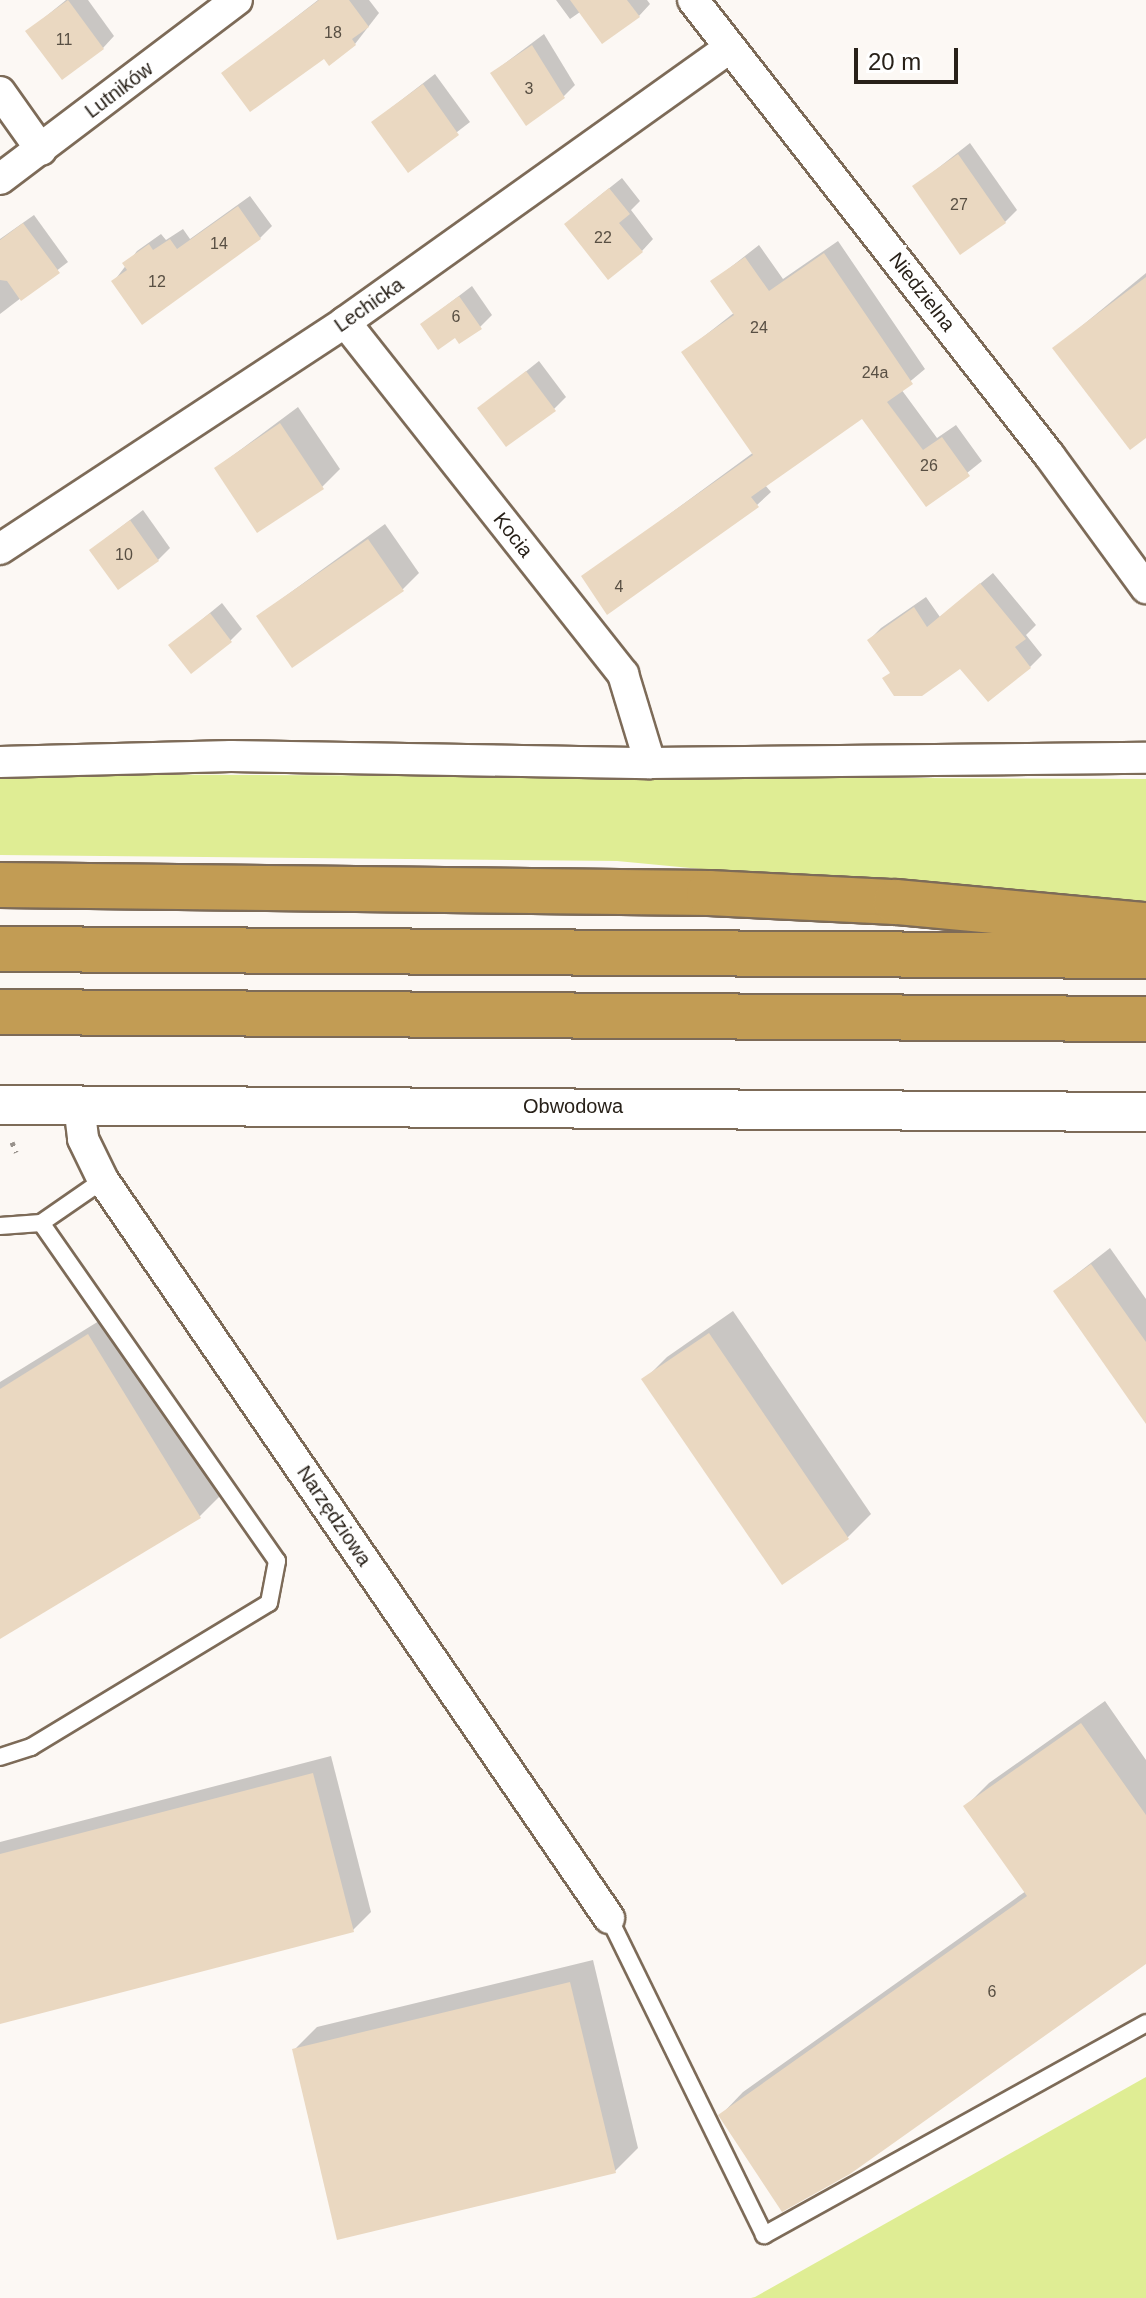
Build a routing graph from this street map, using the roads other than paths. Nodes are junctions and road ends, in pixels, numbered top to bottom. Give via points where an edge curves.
1 (237, 0) edge
2 (693, 0) edge
3 (729, 48) junction
4 (0, 92) edge
5 (41, 150) junction
6 (0, 179) edge
7 (345, 322) junction
8 (0, 549) edge
9 (1146, 588) edge
10 (1146, 758) edge
11 (0, 762) edge
12 (650, 763) junction
13 (0, 885) edge
14 (1146, 925) edge
15 (0, 949) edge
16 (1146, 956) edge
17 (0, 1012) edge
18 (1146, 1019) edge
19 (0, 1105) edge
20 (79, 1105) junction
21 (1146, 1112) edge
22 (103, 1180) junction
23 (41, 1223) junction
24 (0, 1226) edge
25 (0, 1757) edge
26 (609, 1918) joint
27 (1146, 2023) edge

1 - 5 street, Lutników
2 - 3 street, Niedzielna
3 - 7 street, Lechicka
3 - 9 street, Niedzielna via 1049,455
4 - 5 street
5 - 6 street, Lutników
7 - 8 street, Lechicka
7 - 12 street, Kocia via 623,674
10 - 12 street
11 - 12 street via 231,756
13 - 14 highway via 709,893 896,902
15 - 16 highway
17 - 18 highway
19 - 20 street, Obwodowa
20 - 21 street, Obwodowa
20 - 22 street, Narzędziowa via 83,1139
22 - 23 lane
22 - 26 street, Narzędziowa
23 - 24 lane
23 - 25 lane via 277,1561 269,1603 31,1747
26 - 27 lane via 764,2235

